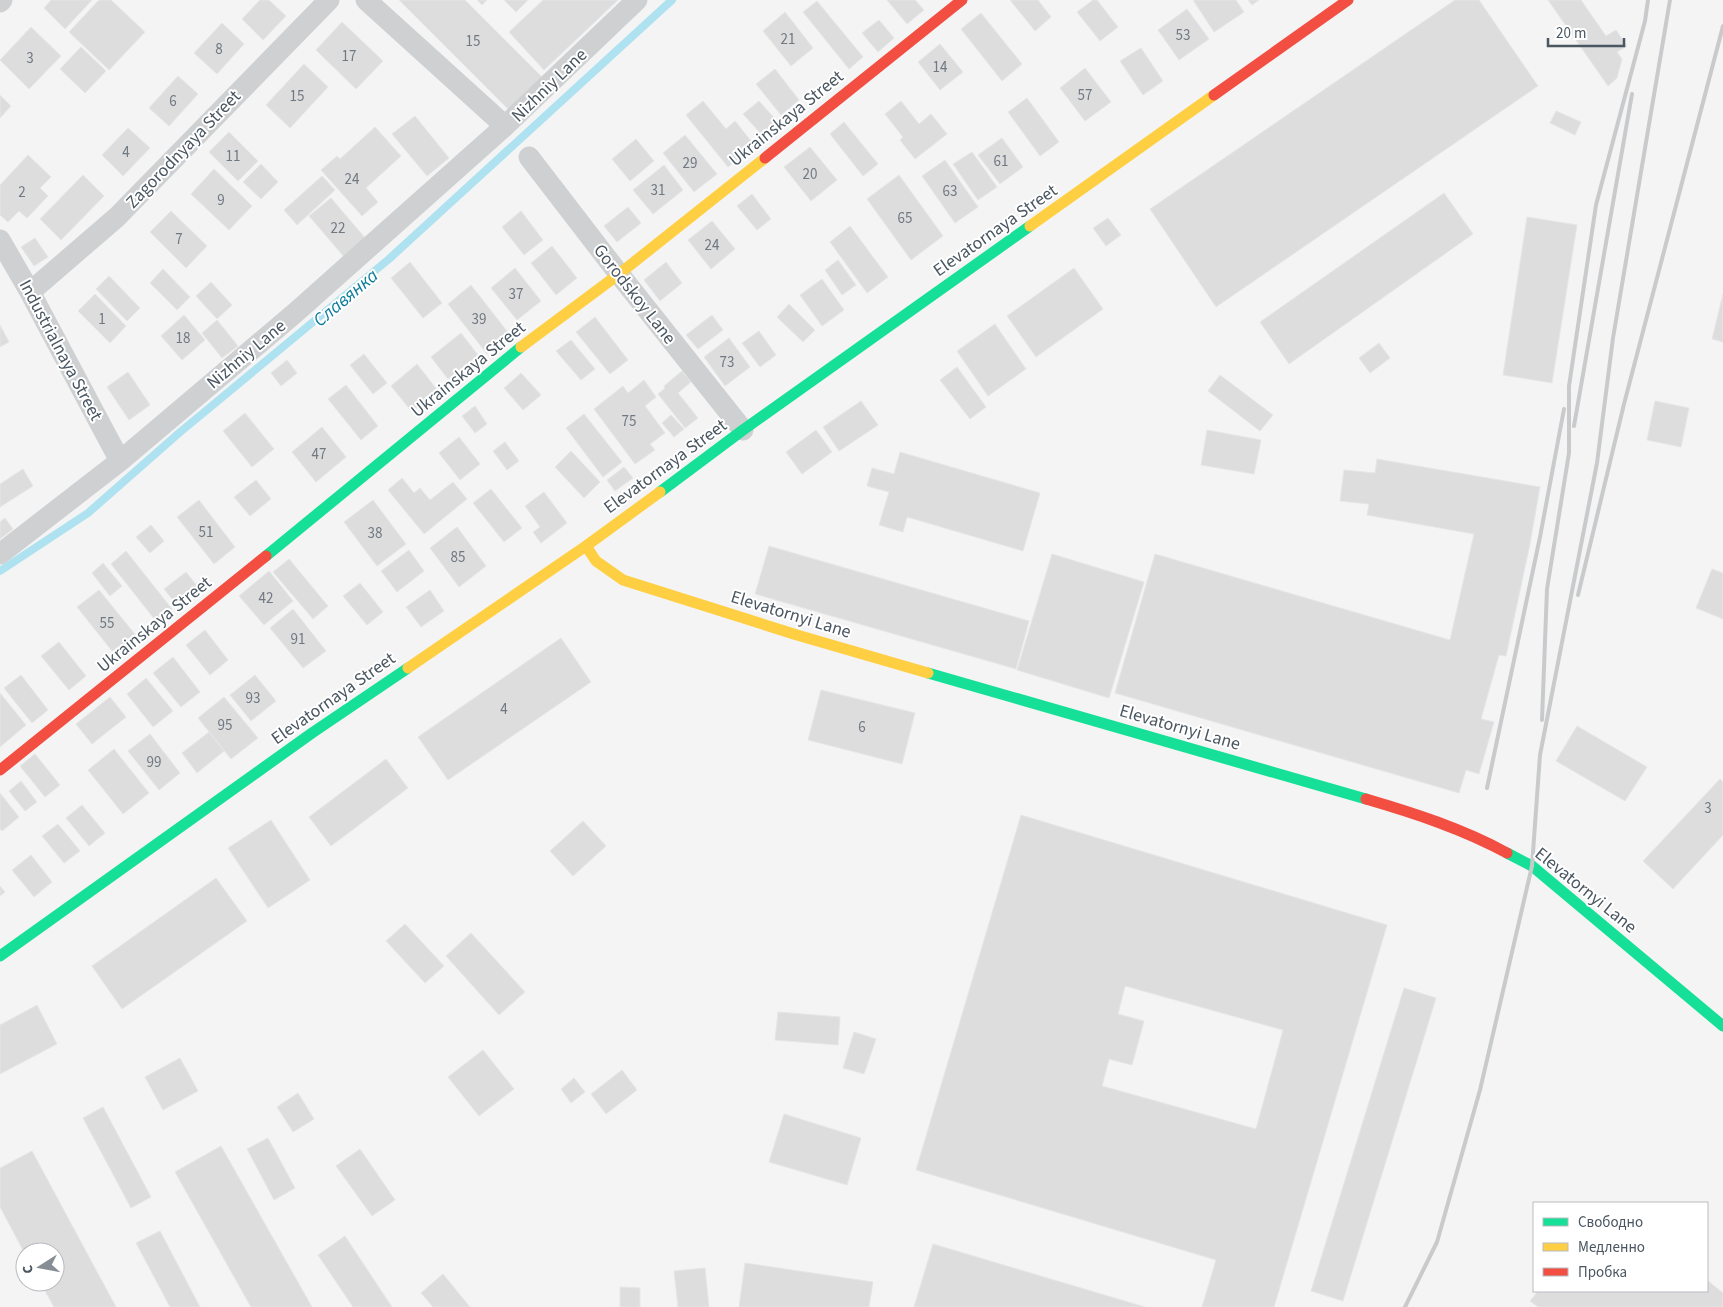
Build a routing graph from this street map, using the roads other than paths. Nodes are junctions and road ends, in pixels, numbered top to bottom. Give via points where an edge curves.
1 (329, 0) edge
2 (366, 0) edge
3 (637, 0) edge
4 (962, 0) edge
5 (1348, 0) edge
6 (505, 126) junction
7 (529, 157) dead end
8 (0, 240) edge
9 (619, 274) junction
10 (30, 292) junction
11 (744, 430) junction
12 (120, 461) junction
13 (586, 546) junction
14 (0, 554) edge
15 (0, 770) edge
16 (0, 956) edge
17 (1723, 1026) edge

1 - 10 street, Zagorodnyaya Street via 117,216
2 - 6 street
3 - 6 street, Nizhniy Lane
4 - 9 main road, Ukrainskaya Street
5 - 11 main road, Elevatornaya Street
6 - 12 street, Nizhniy Lane
7 - 9 street, Gorodskoy Lane
8 - 10 street, Industrialnaya Street
9 - 11 street, Gorodskoy Lane
9 - 15 main road, Ukrainskaya Street via 512,354 372,471
10 - 12 street, Industrialnaya Street
11 - 13 main road, Elevatornaya Street
12 - 14 street, Nizhniy Lane
13 - 16 main road, Elevatornaya Street via 312,733
13 - 17 main road, Elevatornyi Lane via 596,561 623,580 796,635 1406,810 1487,842 1532,866

